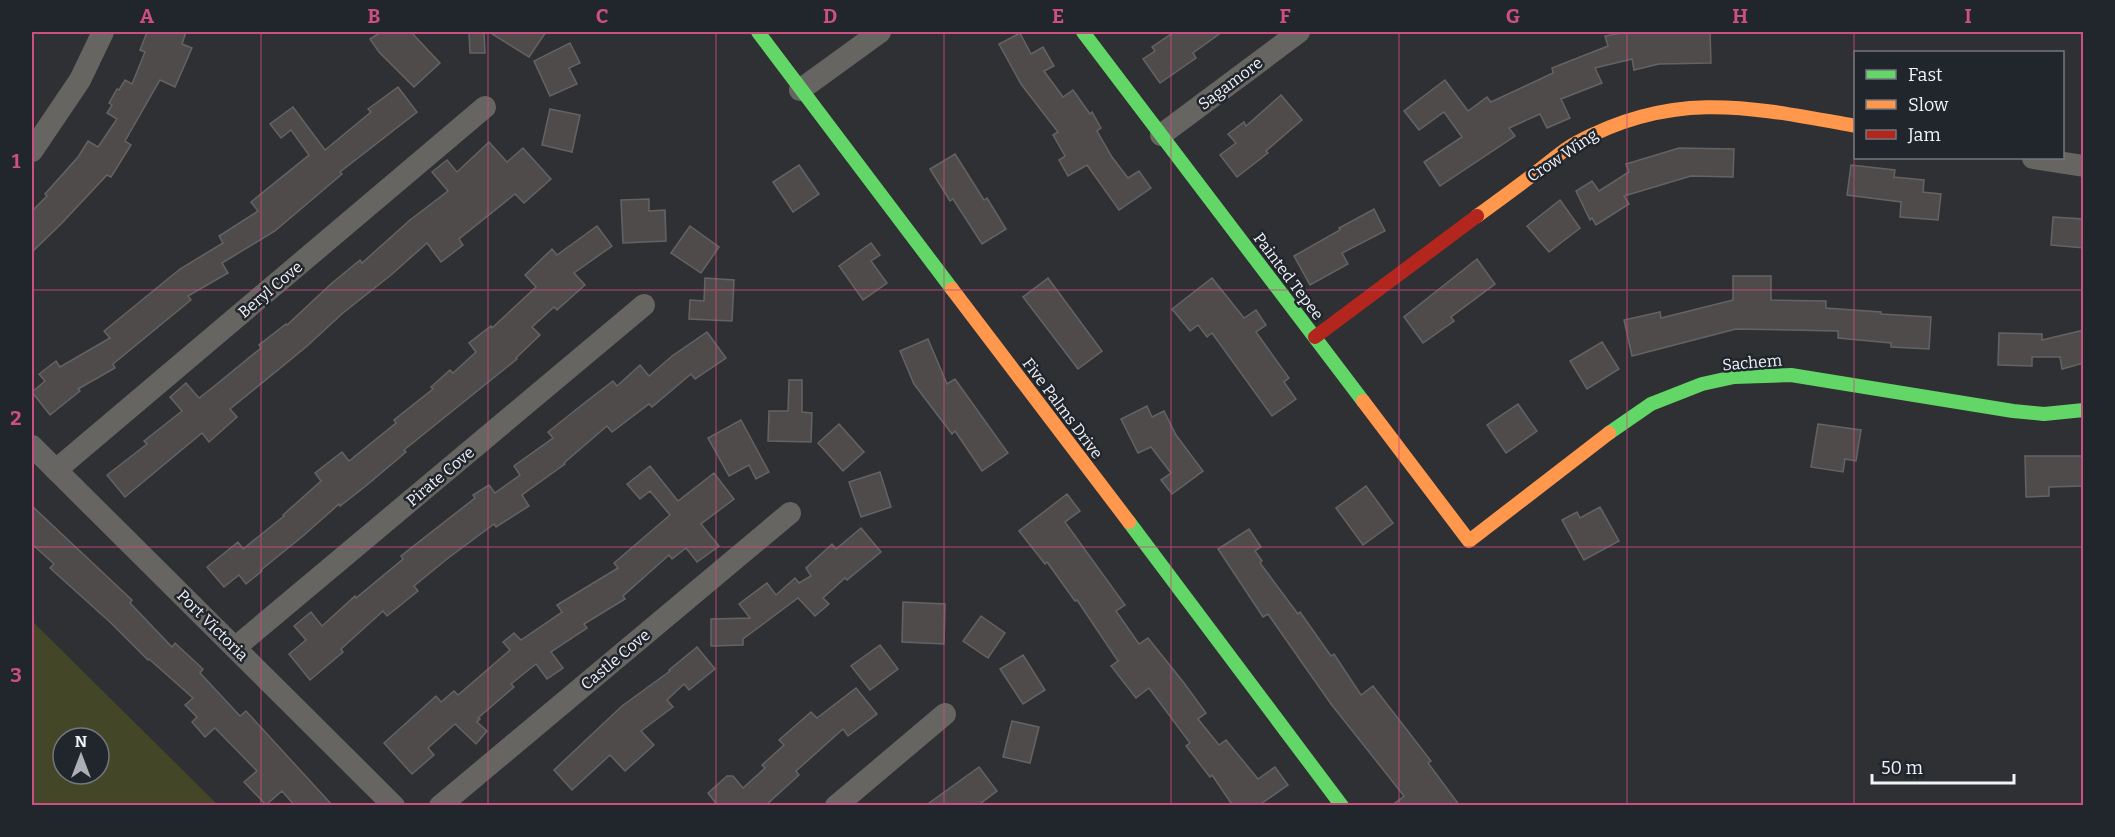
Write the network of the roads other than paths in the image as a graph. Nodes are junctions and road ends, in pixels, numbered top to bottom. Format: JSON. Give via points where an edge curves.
{"nodes":[{"id":1,"x":103,"y":32,"type":"edge"},
{"id":2,"x":758,"y":32,"type":"edge"},
{"id":3,"x":880,"y":32,"type":"edge"},
{"id":4,"x":1083,"y":32,"type":"edge"},
{"id":5,"x":1299,"y":32,"type":"edge"},
{"id":6,"x":800,"y":90,"type":"junction"},
{"id":7,"x":485,"y":107,"type":"dead end"},
{"id":8,"x":1854,"y":126,"type":"edge"},
{"id":9,"x":1161,"y":135,"type":"junction"},
{"id":10,"x":32,"y":151,"type":"edge"},
{"id":11,"x":2039,"y":159,"type":"edge"},
{"id":12,"x":2084,"y":166,"type":"edge"},
{"id":13,"x":644,"y":305,"type":"dead end"},
{"id":14,"x":1315,"y":337,"type":"junction"},
{"id":15,"x":2084,"y":410,"type":"edge"},
{"id":16,"x":32,"y":446,"type":"edge"},
{"id":17,"x":56,"y":470,"type":"junction"},
{"id":18,"x":790,"y":513,"type":"dead end"},
{"id":19,"x":1469,"y":541,"type":"joint"},
{"id":20,"x":236,"y":647,"type":"junction"},
{"id":21,"x":945,"y":714,"type":"dead end"},
{"id":22,"x":394,"y":806,"type":"edge"},
{"id":23,"x":440,"y":806,"type":"edge"},
{"id":24,"x":836,"y":806,"type":"edge"},
{"id":25,"x":1342,"y":806,"type":"edge"}],
"edges":[{"from":1,"to":10,"type":"street","via":[[80,80]]},
{"from":2,"to":6,"type":"street","name":"Five Palms Drive"},
{"from":3,"to":6,"type":"street"},
{"from":4,"to":9,"type":"street","name":"Painted Tepee"},
{"from":5,"to":9,"type":"street","name":"Sagamore"},
{"from":6,"to":25,"type":"street","name":"Five Palms Drive"},
{"from":7,"to":17,"type":"street","name":"Beryl Cove"},
{"from":8,"to":14,"type":"street","name":"Crow Wing","via":[[1727,105],[1673,107],[1622,120],[1574,144]]},
{"from":9,"to":14,"type":"street","name":"Painted Tepee"},
{"from":11,"to":12,"type":"street"},
{"from":13,"to":20,"type":"street","name":"Pirate Cove"},
{"from":14,"to":19,"type":"street","name":"Painted Tepee"},
{"from":15,"to":19,"type":"street","name":"Sachem","via":[[2044,414],[1791,375],[1734,377],[1702,384],[1651,404]]},
{"from":16,"to":17,"type":"street","name":"Port Victoria"},
{"from":17,"to":20,"type":"street","name":"Port Victoria"},
{"from":18,"to":23,"type":"street","name":"Castle Cove"},
{"from":20,"to":22,"type":"street","name":"Port Victoria"},
{"from":21,"to":24,"type":"street"}]}
